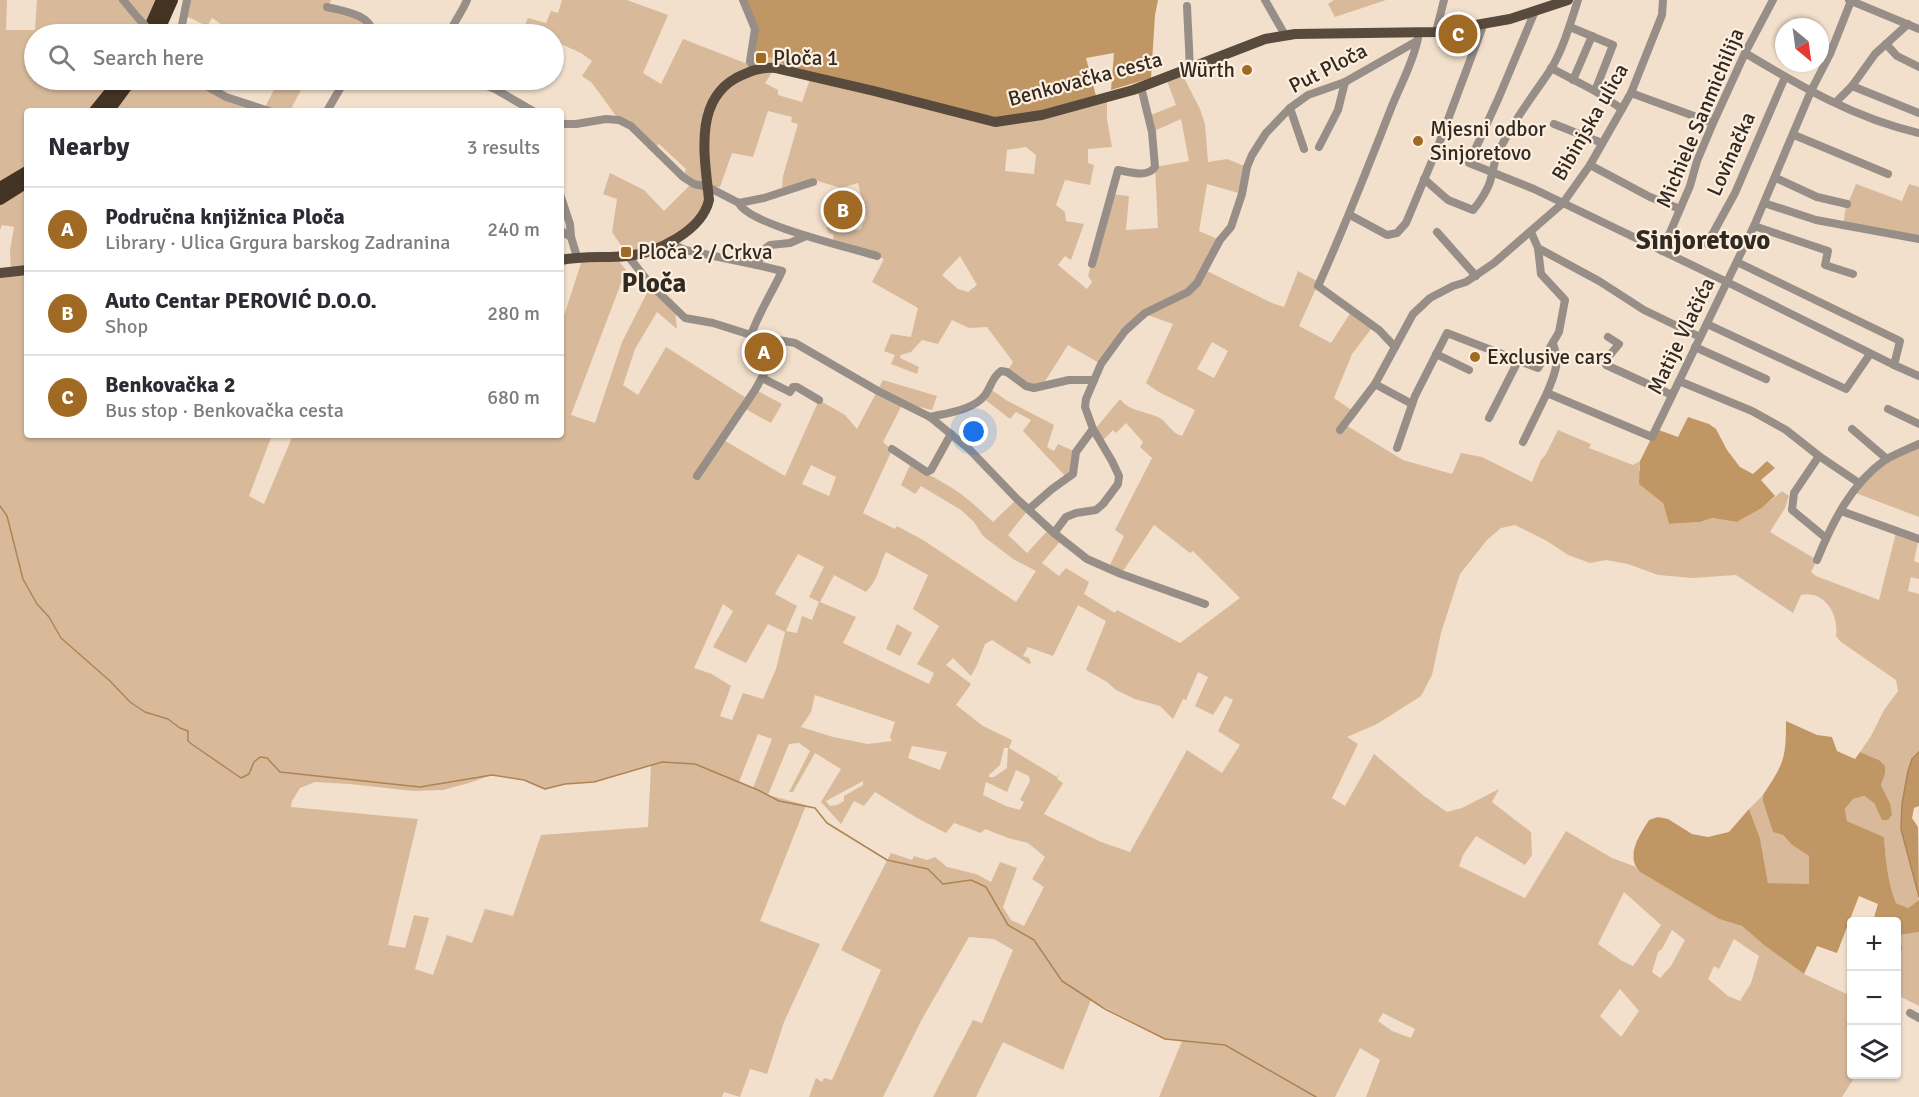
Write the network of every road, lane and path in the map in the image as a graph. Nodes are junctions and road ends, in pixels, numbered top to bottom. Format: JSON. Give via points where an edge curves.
{"nodes":[{"id":1,"x":123,"y":0,"type":"edge"},
{"id":2,"x":162,"y":0,"type":"edge"},
{"id":3,"x":172,"y":0,"type":"edge"},
{"id":4,"x":187,"y":0,"type":"edge"},
{"id":5,"x":467,"y":0,"type":"edge"},
{"id":6,"x":743,"y":0,"type":"edge"},
{"id":7,"x":1265,"y":0,"type":"edge"},
{"id":8,"x":1444,"y":0,"type":"edge"},
{"id":9,"x":1568,"y":0,"type":"edge"},
{"id":10,"x":1578,"y":0,"type":"edge"},
{"id":11,"x":1663,"y":0,"type":"edge"},
{"id":12,"x":1773,"y":0,"type":"edge"},
{"id":13,"x":1850,"y":0,"type":"edge"},
{"id":14,"x":327,"y":6,"type":"dead end"},
{"id":15,"x":1187,"y":6,"type":"dead end"},
{"id":16,"x":1535,"y":11,"type":"junction"},
{"id":17,"x":1484,"y":23,"type":"junction"},
{"id":18,"x":145,"y":24,"type":"edge"},
{"id":19,"x":151,"y":24,"type":"edge"},
{"id":20,"x":160,"y":24,"type":"edge"},
{"id":21,"x":182,"y":24,"type":"edge"},
{"id":22,"x":367,"y":24,"type":"edge"},
{"id":23,"x":454,"y":24,"type":"edge"},
{"id":24,"x":1908,"y":24,"type":"junction"},
{"id":25,"x":1570,"y":27,"type":"junction"},
{"id":26,"x":1919,"y":29,"type":"edge"},
{"id":27,"x":1436,"y":32,"type":"junction"},
{"id":28,"x":1285,"y":35,"type":"junction"},
{"id":29,"x":1592,"y":36,"type":"junction"},
{"id":30,"x":1418,"y":37,"type":"junction"},
{"id":31,"x":1886,"y":44,"type":"junction"},
{"id":32,"x":1745,"y":53,"type":"junction"},
{"id":33,"x":1919,"y":66,"type":"edge"},
{"id":34,"x":1551,"y":68,"type":"junction"},
{"id":35,"x":754,"y":69,"type":"junction"},
{"id":36,"x":1190,"y":69,"type":"junction"},
{"id":37,"x":1785,"y":77,"type":"junction"},
{"id":38,"x":1573,"y":80,"type":"junction"},
{"id":39,"x":1345,"y":82,"type":"junction"},
{"id":40,"x":1852,"y":86,"type":"junction"},
{"id":41,"x":1142,"y":87,"type":"junction"},
{"id":42,"x":112,"y":90,"type":"edge"},
{"id":43,"x":124,"y":90,"type":"edge"},
{"id":44,"x":214,"y":90,"type":"edge"},
{"id":45,"x":339,"y":90,"type":"edge"},
{"id":46,"x":497,"y":90,"type":"edge"},
{"id":47,"x":1594,"y":91,"type":"junction"},
{"id":48,"x":1811,"y":91,"type":"junction"},
{"id":49,"x":1631,"y":93,"type":"junction"},
{"id":50,"x":1836,"y":102,"type":"junction"},
{"id":51,"x":97,"y":108,"type":"edge"},
{"id":52,"x":110,"y":108,"type":"edge"},
{"id":53,"x":260,"y":108,"type":"edge"},
{"id":54,"x":329,"y":108,"type":"edge"},
{"id":55,"x":528,"y":108,"type":"edge"},
{"id":56,"x":1290,"y":108,"type":"junction"},
{"id":57,"x":1622,"y":109,"type":"junction"},
{"id":58,"x":1919,"y":113,"type":"edge"},
{"id":59,"x":1713,"y":123,"type":"junction"},
{"id":60,"x":564,"y":124,"type":"edge"},
{"id":61,"x":1554,"y":124,"type":"dead end"},
{"id":62,"x":1919,"y":133,"type":"edge"},
{"id":63,"x":1794,"y":135,"type":"junction"},
{"id":64,"x":1602,"y":143,"type":"junction"},
{"id":65,"x":1319,"y":147,"type":"dead end"},
{"id":66,"x":1304,"y":149,"type":"dead end"},
{"id":67,"x":1590,"y":165,"type":"junction"},
{"id":68,"x":1491,"y":172,"type":"junction"},
{"id":69,"x":24,"y":174,"type":"edge"},
{"id":70,"x":1888,"y":174,"type":"dead end"},
{"id":71,"x":1776,"y":178,"type":"junction"},
{"id":72,"x":1424,"y":179,"type":"junction"},
{"id":73,"x":813,"y":183,"type":"dead end"},
{"id":74,"x":24,"y":184,"type":"edge"},
{"id":75,"x":708,"y":187,"type":"junction"},
{"id":76,"x":0,"y":188,"type":"edge"},
{"id":77,"x":0,"y":199,"type":"edge"},
{"id":78,"x":739,"y":203,"type":"junction"},
{"id":79,"x":1563,"y":203,"type":"junction"},
{"id":80,"x":1764,"y":203,"type":"junction"},
{"id":81,"x":1847,"y":204,"type":"dead end"},
{"id":82,"x":564,"y":206,"type":"edge"},
{"id":83,"x":1680,"y":209,"type":"junction"},
{"id":84,"x":1350,"y":215,"type":"junction"},
{"id":85,"x":1754,"y":226,"type":"junction"},
{"id":86,"x":1437,"y":232,"type":"dead end"},
{"id":87,"x":1531,"y":232,"type":"junction"},
{"id":88,"x":564,"y":233,"type":"edge"},
{"id":89,"x":806,"y":236,"type":"junction"},
{"id":90,"x":571,"y":237,"type":"junction"},
{"id":91,"x":1919,"y":239,"type":"edge"},
{"id":92,"x":670,"y":241,"type":"junction"},
{"id":93,"x":1707,"y":244,"type":"dead end"},
{"id":94,"x":1538,"y":248,"type":"junction"},
{"id":95,"x":1662,"y":251,"type":"junction"},
{"id":96,"x":628,"y":256,"type":"junction"},
{"id":97,"x":877,"y":256,"type":"dead end"},
{"id":98,"x":577,"y":257,"type":"junction"},
{"id":99,"x":564,"y":259,"type":"edge"},
{"id":100,"x":1737,"y":262,"type":"junction"},
{"id":101,"x":1092,"y":264,"type":"dead end"},
{"id":102,"x":758,"y":265,"type":"junction"},
{"id":103,"x":24,"y":270,"type":"edge"},
{"id":104,"x":0,"y":273,"type":"edge"},
{"id":105,"x":1852,"y":274,"type":"dead end"},
{"id":106,"x":1476,"y":276,"type":"junction"},
{"id":107,"x":1727,"y":282,"type":"junction"},
{"id":108,"x":1707,"y":324,"type":"junction"},
{"id":109,"x":751,"y":335,"type":"junction"},
{"id":110,"x":1608,"y":337,"type":"dead end"},
{"id":111,"x":1700,"y":337,"type":"junction"},
{"id":112,"x":782,"y":341,"type":"junction"},
{"id":113,"x":1553,"y":344,"type":"junction"},
{"id":114,"x":1395,"y":347,"type":"junction"},
{"id":115,"x":1695,"y":347,"type":"junction"},
{"id":116,"x":1436,"y":354,"type":"junction"},
{"id":117,"x":1870,"y":354,"type":"junction"},
{"id":118,"x":1518,"y":361,"type":"junction"},
{"id":119,"x":1894,"y":365,"type":"junction"},
{"id":120,"x":1469,"y":370,"type":"dead end"},
{"id":121,"x":1919,"y":376,"type":"edge"},
{"id":122,"x":762,"y":378,"type":"junction"},
{"id":123,"x":1766,"y":379,"type":"dead end"},
{"id":124,"x":1094,"y":380,"type":"junction"},
{"id":125,"x":1679,"y":381,"type":"junction"},
{"id":126,"x":1375,"y":384,"type":"junction"},
{"id":127,"x":1547,"y":393,"type":"junction"},
{"id":128,"x":1672,"y":395,"type":"junction"},
{"id":129,"x":819,"y":400,"type":"dead end"},
{"id":130,"x":1412,"y":404,"type":"junction"},
{"id":131,"x":1888,"y":409,"type":"dead end"},
{"id":132,"x":955,"y":412,"type":"junction"},
{"id":133,"x":930,"y":417,"type":"junction"},
{"id":134,"x":1489,"y":418,"type":"dead end"},
{"id":135,"x":1919,"y":424,"type":"edge"},
{"id":136,"x":1093,"y":429,"type":"junction"},
{"id":137,"x":1852,"y":429,"type":"dead end"},
{"id":138,"x":1340,"y":430,"type":"dead end"},
{"id":139,"x":949,"y":432,"type":"junction"},
{"id":140,"x":1523,"y":442,"type":"dead end"},
{"id":141,"x":1919,"y":444,"type":"edge"},
{"id":142,"x":1397,"y":448,"type":"dead end"},
{"id":143,"x":892,"y":449,"type":"dead end"},
{"id":144,"x":1819,"y":456,"type":"junction"},
{"id":145,"x":1887,"y":459,"type":"junction"},
{"id":146,"x":698,"y":476,"type":"dead end"},
{"id":147,"x":1859,"y":483,"type":"junction"},
{"id":148,"x":1029,"y":509,"type":"junction"},
{"id":149,"x":1841,"y":511,"type":"junction"},
{"id":150,"x":1054,"y":533,"type":"junction"},
{"id":151,"x":1826,"y":538,"type":"junction"},
{"id":152,"x":1919,"y":539,"type":"edge"},
{"id":153,"x":1816,"y":560,"type":"dead end"},
{"id":154,"x":1206,"y":604,"type":"dead end"},
{"id":155,"x":1910,"y":1013,"type":"dead end"},
{"id":156,"x":1919,"y":1018,"type":"edge"}],
"edges":[{"from":1,"to":18,"type":"street","bridge":true},
{"from":2,"to":19,"type":"highway"},
{"from":3,"to":20,"type":"highway"},
{"from":4,"to":21,"type":"street"},
{"from":5,"to":23,"type":"street"},
{"from":6,"to":35,"type":"street","via":[[755,29],[750,61]]},
{"from":7,"to":28,"type":"street"},
{"from":8,"to":27,"type":"street"},
{"from":9,"to":16,"type":"main road","name":"Benkovačka cesta"},
{"from":10,"to":25,"type":"street"},
{"from":11,"to":49,"type":"street","name":"Bibinjska ulica","via":[[1662,15]]},
{"from":12,"to":32,"type":"street","name":"Michiele Sanmichilija"},
{"from":13,"to":24,"type":"street"},
{"from":13,"to":48,"type":"street","name":"Matije Vlačića"},
{"from":14,"to":22,"type":"street","via":[[360,16]]},
{"from":15,"to":36,"type":"street"},
{"from":16,"to":17,"type":"main road","name":"Benkovačka cesta"},
{"from":16,"to":68,"type":"street","via":[[1469,163]]},
{"from":17,"to":27,"type":"main road","name":"Benkovačka cesta"},
{"from":17,"to":72,"type":"street"},
{"from":24,"to":26,"type":"street"},
{"from":24,"to":31,"type":"street"},
{"from":25,"to":29,"type":"street"},
{"from":25,"to":34,"type":"street"},
{"from":27,"to":30,"type":"main road","name":"Benkovačka cesta"},
{"from":28,"to":30,"type":"main road","name":"Benkovačka cesta"},
{"from":28,"to":36,"type":"main road","name":"Benkovačka cesta"},
{"from":29,"to":38,"type":"street"},
{"from":29,"to":47,"type":"street","via":[[1613,45]]},
{"from":30,"to":39,"type":"street","name":"Put Ploča"},
{"from":30,"to":84,"type":"street"},
{"from":31,"to":33,"type":"street","via":[[1897,56]]},
{"from":31,"to":40,"type":"street"},
{"from":32,"to":37,"type":"street"},
{"from":32,"to":59,"type":"street","name":"Michiele Sanmichilija"},
{"from":34,"to":38,"type":"street"},
{"from":34,"to":68,"type":"street","via":[[1522,109]]},
{"from":35,"to":41,"type":"main road","name":"Benkovačka cesta","via":[[776,68],[995,122],[1042,115]]},
{"from":35,"to":75,"type":"main road","via":[[729,82],[707,113],[704,130]]},
{"from":36,"to":41,"type":"main road","name":"Benkovačka cesta"},
{"from":37,"to":48,"type":"street"},
{"from":37,"to":93,"type":"street","name":"Lovinačka","via":[[1735,193]]},
{"from":38,"to":47,"type":"street"},
{"from":39,"to":56,"type":"street","name":"Put Ploča","via":[[1308,95]]},
{"from":39,"to":65,"type":"street","via":[[1338,110]]},
{"from":40,"to":50,"type":"street"},
{"from":40,"to":58,"type":"street"},
{"from":41,"to":101,"type":"street","via":[[1155,167],[1146,174],[1118,170]]},
{"from":42,"to":51,"type":"highway"},
{"from":43,"to":52,"type":"highway"},
{"from":44,"to":53,"type":"street"},
{"from":45,"to":54,"type":"street"},
{"from":46,"to":55,"type":"street"},
{"from":47,"to":57,"type":"street"},
{"from":48,"to":50,"type":"street"},
{"from":48,"to":63,"type":"street","name":"Matije Vlačića"},
{"from":49,"to":57,"type":"street","name":"Bibinjska ulica"},
{"from":49,"to":59,"type":"street"},
{"from":50,"to":62,"type":"street","via":[[1857,114]]},
{"from":56,"to":66,"type":"street"},
{"from":56,"to":124,"type":"street","name":"Put Ploča","via":[[1252,155],[1231,227],[1197,283],[1188,292],[1145,314],[1125,331]]},
{"from":57,"to":64,"type":"street","name":"Bibinjska ulica"},
{"from":59,"to":83,"type":"street","name":"Michiele Sanmichilija"},
{"from":60,"to":75,"type":"street","via":[[619,120],[631,126],[683,177]]},
{"from":61,"to":64,"type":"street"},
{"from":63,"to":70,"type":"street"},
{"from":63,"to":71,"type":"street","name":"Matije Vlačića"},
{"from":64,"to":67,"type":"street","name":"Bibinjska ulica"},
{"from":67,"to":79,"type":"street","name":"Bibinjska ulica"},
{"from":67,"to":83,"type":"street"},
{"from":68,"to":72,"type":"street","via":[[1473,210],[1448,200]]},
{"from":68,"to":79,"type":"street"},
{"from":69,"to":76,"type":"highway"},
{"from":71,"to":80,"type":"street","name":"Matije Vlačića"},
{"from":71,"to":81,"type":"street","via":[[1817,197]]},
{"from":72,"to":84,"type":"street","via":[[1406,223],[1397,233],[1387,235]]},
{"from":73,"to":78,"type":"street"},
{"from":74,"to":77,"type":"highway"},
{"from":75,"to":78,"type":"street"},
{"from":75,"to":92,"type":"main road","via":[[706,211],[692,228]]},
{"from":78,"to":89,"type":"street","via":[[748,214]]},
{"from":79,"to":87,"type":"street","name":"Bibinjska ulica"},
{"from":79,"to":95,"type":"street"},
{"from":80,"to":85,"type":"street","name":"Matije Vlačića"},
{"from":80,"to":91,"type":"street","via":[[1816,220]]},
{"from":82,"to":90,"type":"street"},
{"from":83,"to":95,"type":"street","name":"Michiele Sanmichilija"},
{"from":84,"to":114,"type":"street","via":[[1318,286],[1379,330]]},
{"from":85,"to":100,"type":"street","name":"Matije Vlačića"},
{"from":85,"to":105,"type":"street","via":[[1828,251],[1825,265]]},
{"from":86,"to":106,"type":"street"},
{"from":87,"to":94,"type":"street"},
{"from":87,"to":106,"type":"street","name":"Bibinjska ulica"},
{"from":88,"to":90,"type":"street"},
{"from":89,"to":97,"type":"street"},
{"from":89,"to":102,"type":"street","via":[[770,245]]},
{"from":90,"to":98,"type":"street"},
{"from":92,"to":96,"type":"main road"},
{"from":92,"to":102,"type":"street","via":[[685,250]]},
{"from":94,"to":111,"type":"street","via":[[1644,310]]},
{"from":94,"to":113,"type":"street","via":[[1541,274],[1565,300]]},
{"from":95,"to":107,"type":"street"},
{"from":96,"to":98,"type":"main road"},
{"from":96,"to":109,"type":"street","via":[[685,318],[713,322]]},
{"from":98,"to":99,"type":"main road"},
{"from":100,"to":107,"type":"street","name":"Matije Vlačića"},
{"from":100,"to":119,"type":"street","via":[[1900,341]]},
{"from":102,"to":109,"type":"street","via":[[782,271]]},
{"from":103,"to":104,"type":"main road"},
{"from":106,"to":114,"type":"street","name":"Bibinjska ulica","via":[[1430,298],[1413,314]]},
{"from":107,"to":108,"type":"street","name":"Matije Vlačića"},
{"from":107,"to":117,"type":"street"},
{"from":108,"to":111,"type":"street","name":"Matije Vlačića"},
{"from":108,"to":117,"type":"street","via":[[1846,389]]},
{"from":109,"to":112,"type":"street"},
{"from":110,"to":128,"type":"street","via":[[1619,344],[1606,365]]},
{"from":111,"to":115,"type":"street","name":"Matije Vlačića"},
{"from":112,"to":122,"type":"street"},
{"from":112,"to":133,"type":"street","via":[[795,343]]},
{"from":113,"to":118,"type":"street","via":[[1538,368]]},
{"from":113,"to":127,"type":"street","via":[[1558,365]]},
{"from":114,"to":126,"type":"street","name":"Bibinjska ulica"},
{"from":115,"to":123,"type":"street"},
{"from":115,"to":125,"type":"street","name":"Matije Vlačića"},
{"from":116,"to":118,"type":"street","via":[[1447,333]]},
{"from":116,"to":120,"type":"street"},
{"from":116,"to":130,"type":"street"},
{"from":117,"to":119,"type":"street"},
{"from":118,"to":134,"type":"street"},
{"from":119,"to":121,"type":"street"},
{"from":122,"to":129,"type":"street","via":[[790,392],[797,387]]},
{"from":122,"to":146,"type":"street"},
{"from":124,"to":132,"type":"street","via":[[1069,380],[1034,388],[1001,371],[983,398]]},
{"from":124,"to":136,"type":"street","name":"Put Ploča","via":[[1085,407]]},
{"from":125,"to":128,"type":"street","name":"Matije Vlačića"},
{"from":125,"to":144,"type":"street","via":[[1752,411],[1786,430]]},
{"from":126,"to":130,"type":"street"},
{"from":126,"to":138,"type":"street","name":"Bibinjska ulica"},
{"from":127,"to":128,"type":"street","name":"Matije Vlačića","via":[[1652,437]]},
{"from":127,"to":140,"type":"street"},
{"from":130,"to":142,"type":"street"},
{"from":131,"to":135,"type":"street"},
{"from":132,"to":133,"type":"street"},
{"from":132,"to":139,"type":"street"},
{"from":133,"to":139,"type":"street"},
{"from":136,"to":148,"type":"street","via":[[1076,452],[1073,474]]},
{"from":136,"to":150,"type":"street","name":"Put Ploča","via":[[1116,468],[1118,484],[1096,510],[1066,518]]},
{"from":137,"to":145,"type":"street"},
{"from":139,"to":143,"type":"street","via":[[927,472]]},
{"from":139,"to":148,"type":"street"},
{"from":141,"to":145,"type":"street"},
{"from":144,"to":147,"type":"street"},
{"from":144,"to":151,"type":"street","via":[[1794,493],[1792,510]]},
{"from":145,"to":147,"type":"street"},
{"from":147,"to":149,"type":"street"},
{"from":148,"to":150,"type":"street"},
{"from":149,"to":151,"type":"street"},
{"from":149,"to":152,"type":"street"},
{"from":150,"to":154,"type":"street","via":[[1087,559]]},
{"from":151,"to":153,"type":"street"},
{"from":155,"to":156,"type":"street"}]}
